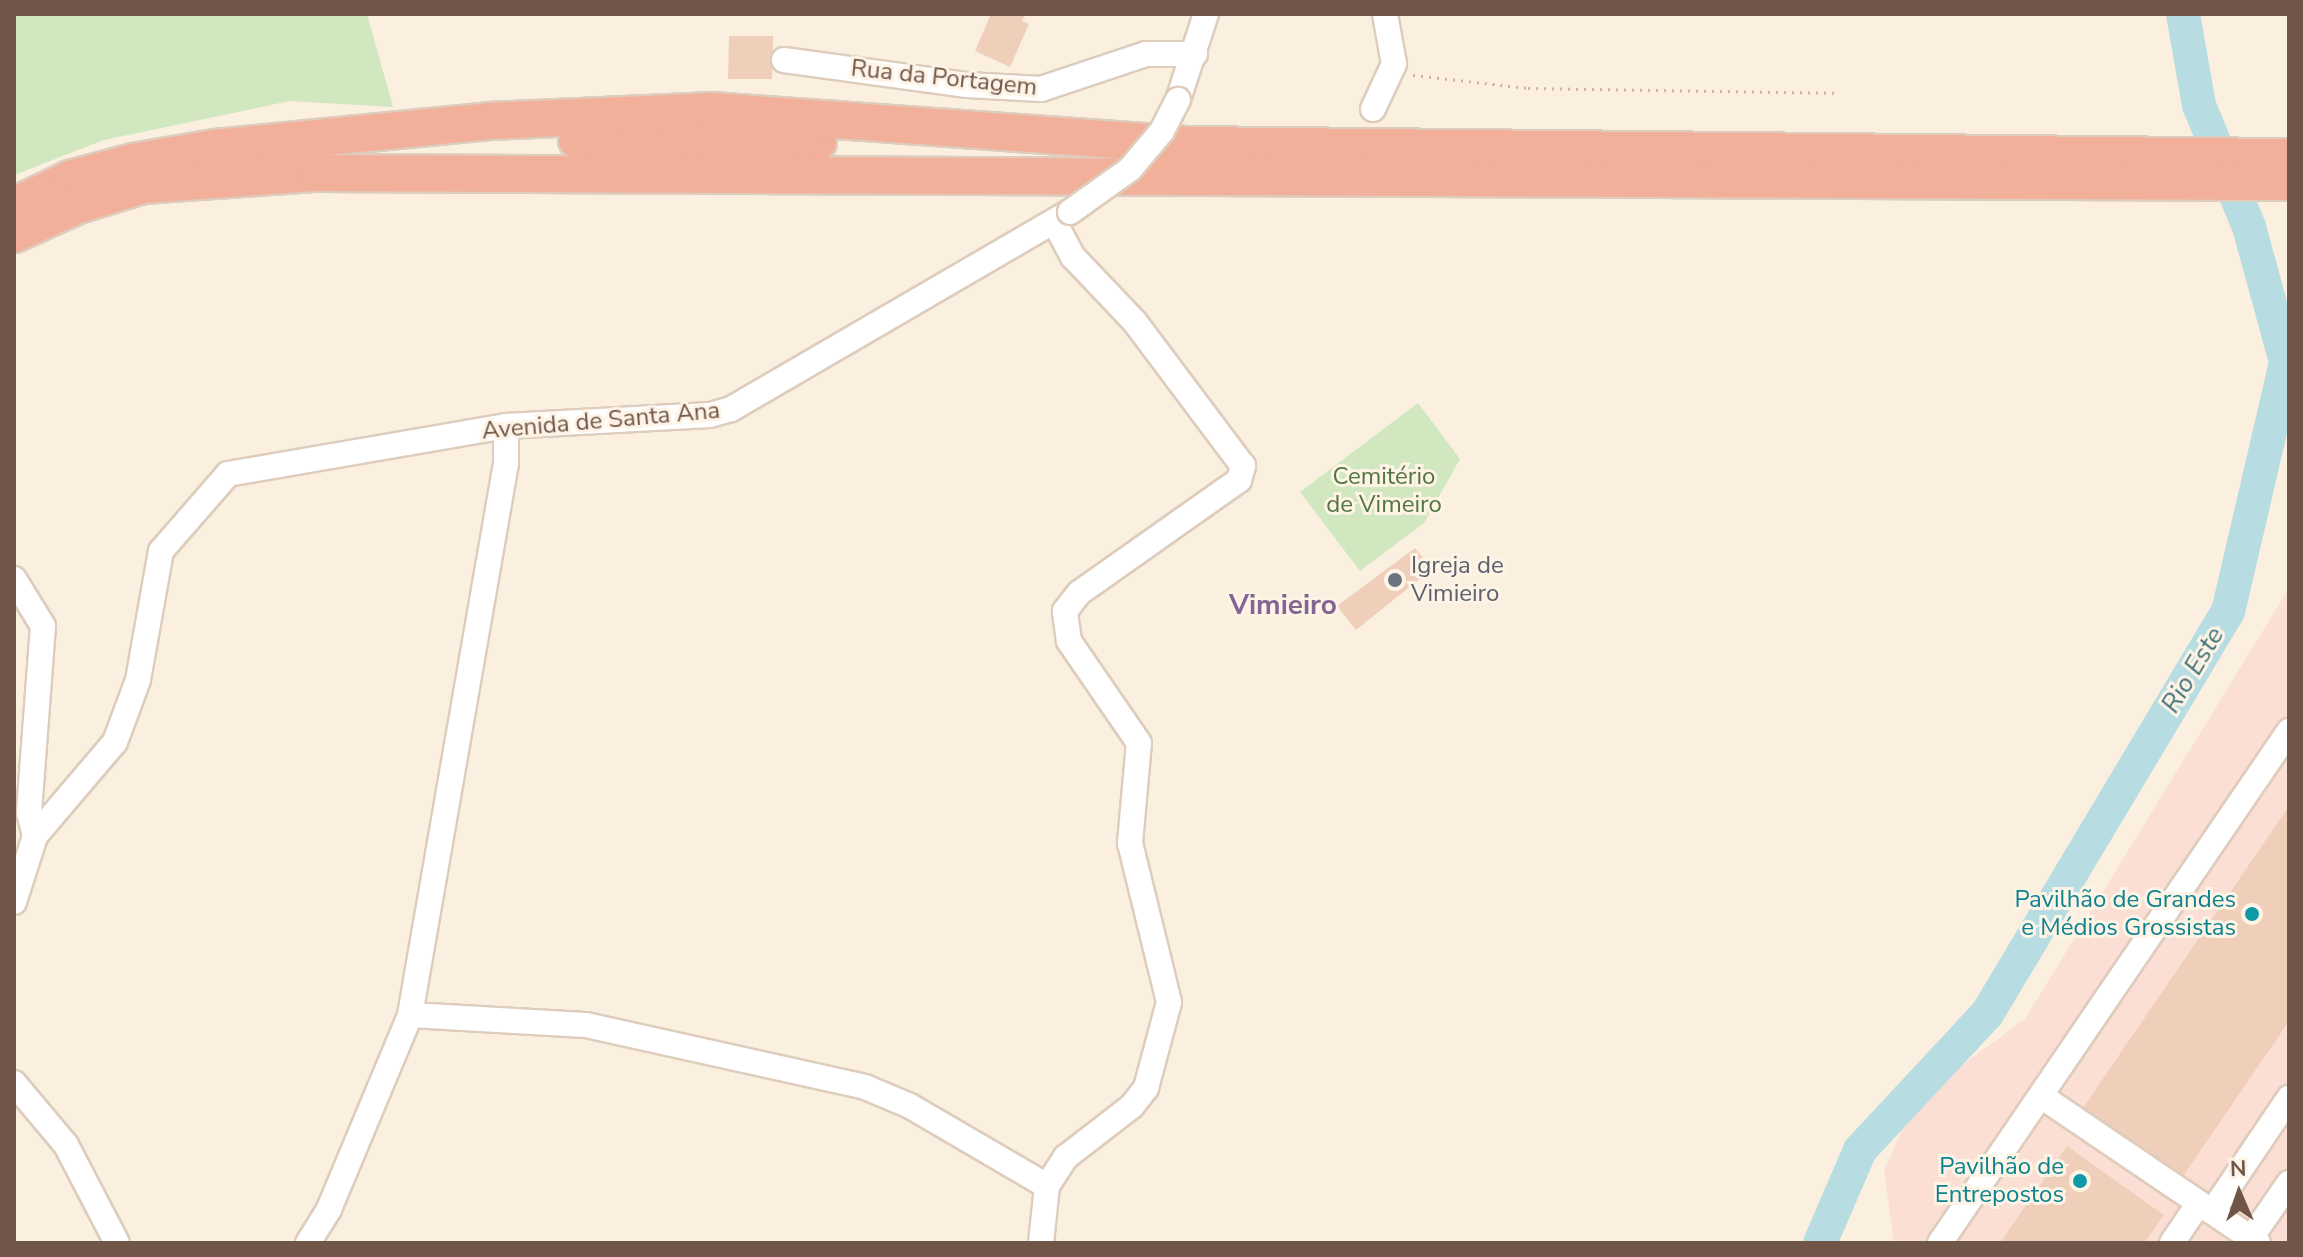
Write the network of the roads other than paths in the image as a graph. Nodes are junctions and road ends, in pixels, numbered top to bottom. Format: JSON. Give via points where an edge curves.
{"nodes":[{"id":1,"x":1206,"y":14,"type":"edge"},
{"id":2,"x":1385,"y":14,"type":"edge"},
{"id":3,"x":1195,"y":54,"type":"junction"},
{"id":4,"x":784,"y":60,"type":"dead end"},
{"id":5,"x":1373,"y":109,"type":"dead end"},
{"id":6,"x":2289,"y":157,"type":"edge"},
{"id":7,"x":2102,"y":169,"type":"junction"},
{"id":8,"x":2289,"y":182,"type":"edge"},
{"id":9,"x":14,"y":206,"type":"edge"},
{"id":10,"x":1062,"y":218,"type":"junction"},
{"id":11,"x":14,"y":234,"type":"edge"},
{"id":12,"x":506,"y":426,"type":"junction"},
{"id":13,"x":14,"y":579,"type":"edge"},
{"id":14,"x":2289,"y":731,"type":"edge"},
{"id":15,"x":35,"y":836,"type":"junction"},
{"id":16,"x":14,"y":902,"type":"edge"},
{"id":17,"x":410,"y":1015,"type":"junction"},
{"id":18,"x":14,"y":1083,"type":"edge"},
{"id":19,"x":2041,"y":1096,"type":"junction"},
{"id":20,"x":2289,"y":1098,"type":"edge"},
{"id":21,"x":2289,"y":1183,"type":"edge"},
{"id":22,"x":1047,"y":1186,"type":"junction"},
{"id":23,"x":2205,"y":1207,"type":"junction"},
{"id":24,"x":2254,"y":1241,"type":"edge"},
{"id":25,"x":117,"y":1243,"type":"edge"},
{"id":26,"x":308,"y":1243,"type":"edge"},
{"id":27,"x":1041,"y":1243,"type":"edge"},
{"id":28,"x":1940,"y":1243,"type":"edge"},
{"id":29,"x":2172,"y":1243,"type":"edge"}],
"edges":[{"from":1,"to":3,"type":"street","name":"Avenida de Santa Ana"},
{"from":2,"to":5,"type":"street","via":[[1393,71]]},
{"from":3,"to":4,"type":"street","name":"Rua da Portagem","via":[[1146,54],[1059,87],[1028,89]]},
{"from":3,"to":10,"type":"street","name":"Avenida de Santa Ana","bridge":true,"via":[[1162,131],[1130,169]]},
{"from":6,"to":7,"type":"highway"},
{"from":7,"to":8,"type":"highway"},
{"from":7,"to":9,"type":"highway","via":[[1190,145],[711,111],[490,121],[215,148],[70,179]]},
{"from":7,"to":11,"type":"highway","via":[[270,175],[143,185],[78,205]]},
{"from":10,"to":12,"type":"street","name":"Avenida de Santa Ana","via":[[731,409],[710,415]]},
{"from":10,"to":22,"type":"street","via":[[1073,257],[1135,322],[1243,466],[1239,480],[1079,593],[1065,611],[1069,641],[1139,743],[1130,843],[1169,1002],[1146,1088],[1132,1106],[1066,1157]]},
{"from":12,"to":15,"type":"street","name":"Avenida de Santa Ana","via":[[228,474],[161,551],[138,680],[115,742]]},
{"from":12,"to":17,"type":"street","via":[[506,463]]},
{"from":13,"to":15,"type":"street","via":[[43,626],[29,813]]},
{"from":14,"to":19,"type":"street"},
{"from":15,"to":16,"type":"street","name":"Avenida de Santa Ana"},
{"from":17,"to":22,"type":"street","via":[[586,1025],[865,1087],[910,1106]]},
{"from":17,"to":26,"type":"street","via":[[329,1209]]},
{"from":18,"to":25,"type":"street","via":[[66,1145]]},
{"from":19,"to":23,"type":"street"},
{"from":19,"to":28,"type":"street"},
{"from":20,"to":23,"type":"street"},
{"from":21,"to":24,"type":"street"},
{"from":22,"to":27,"type":"street"},
{"from":23,"to":24,"type":"street"},
{"from":23,"to":29,"type":"street"}]}
